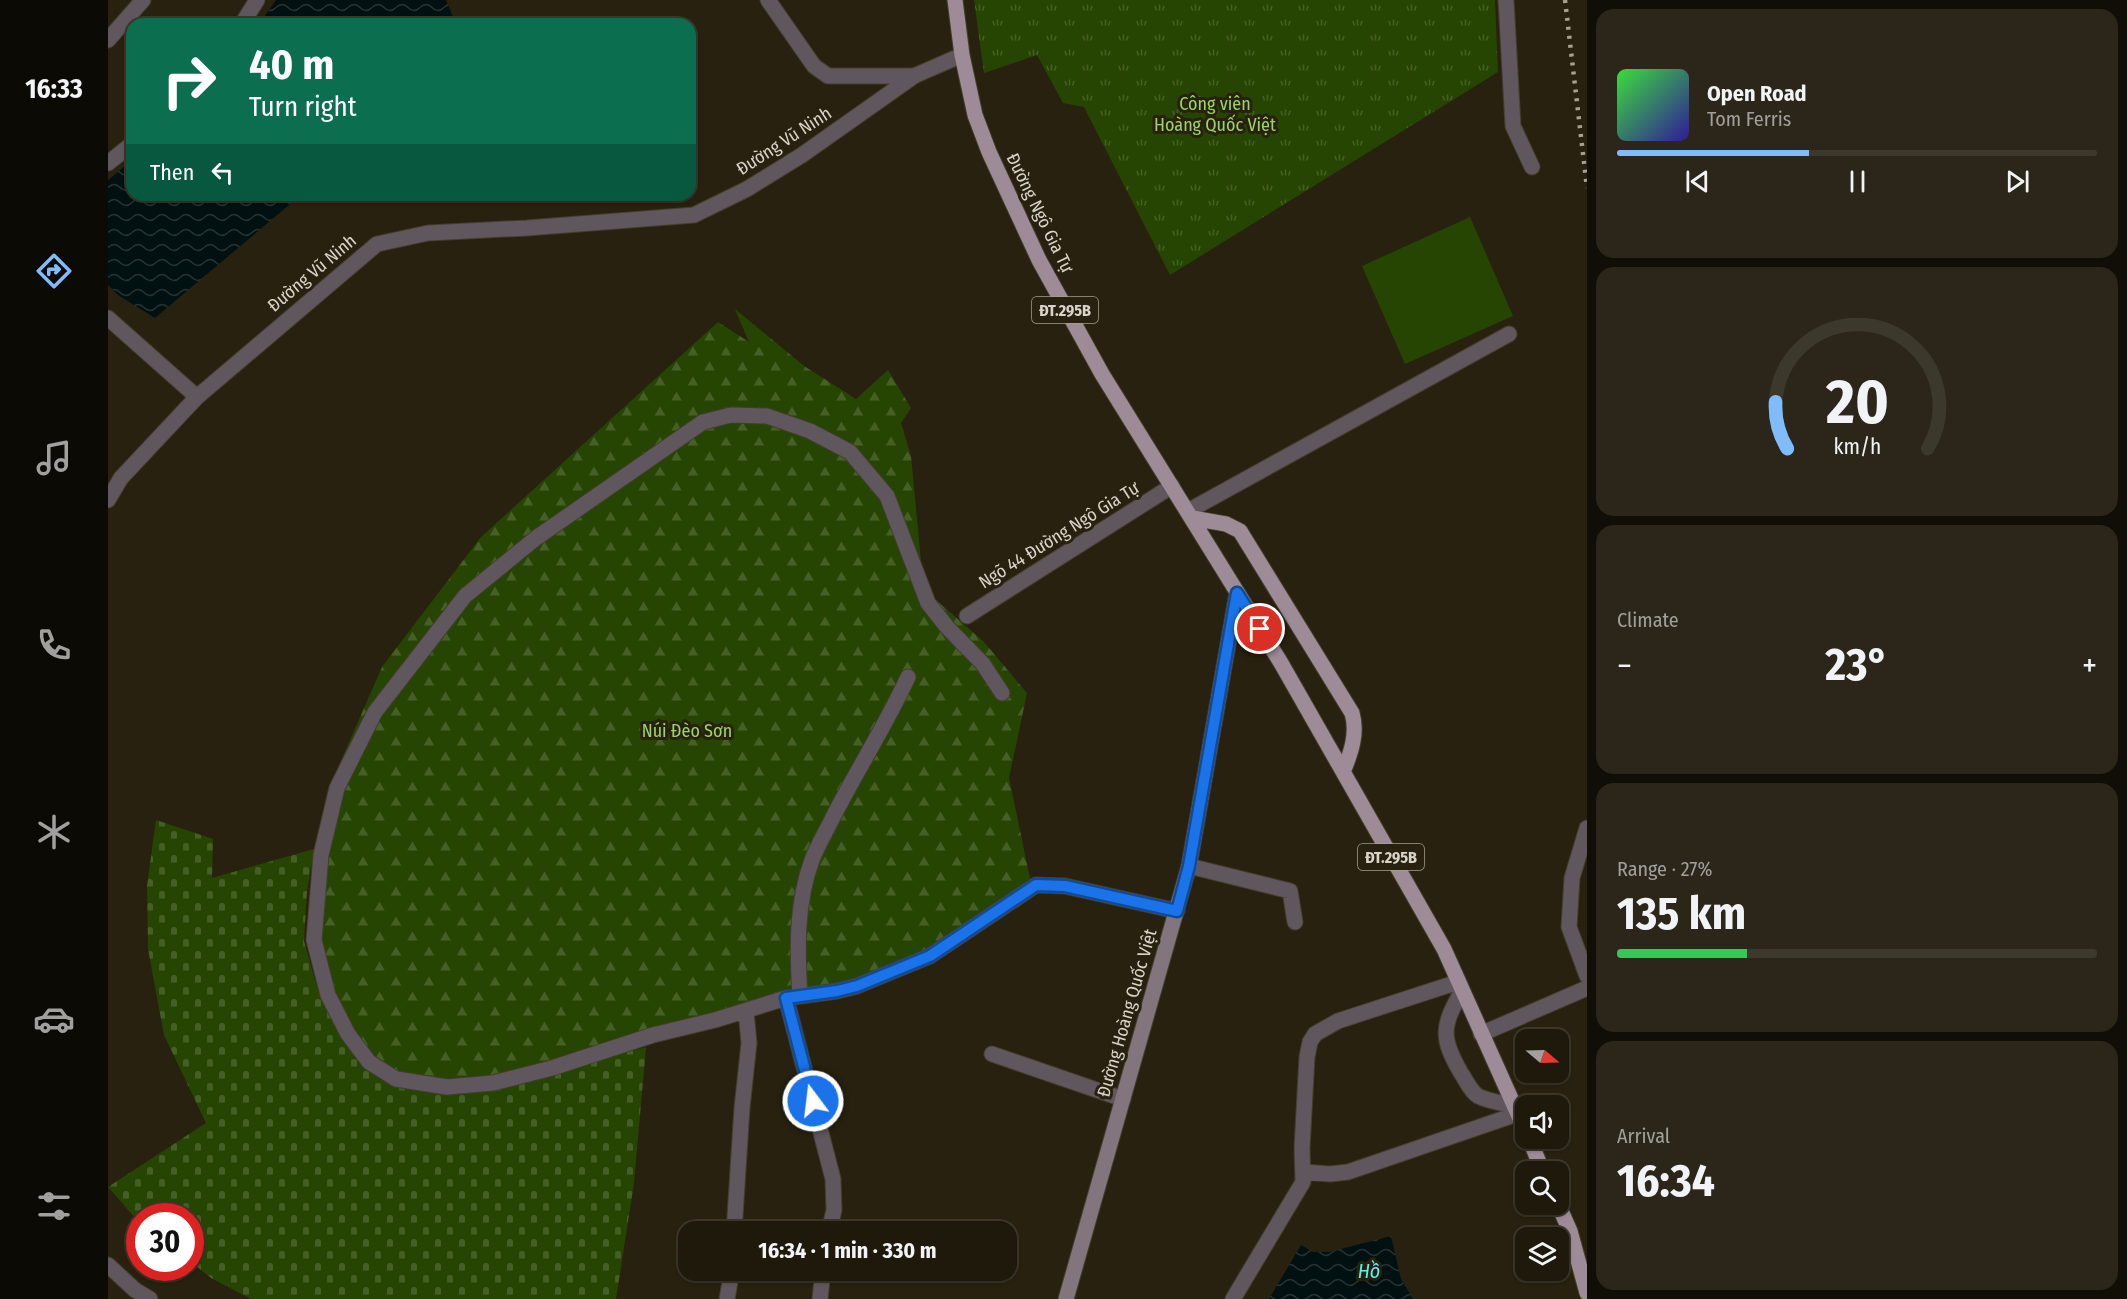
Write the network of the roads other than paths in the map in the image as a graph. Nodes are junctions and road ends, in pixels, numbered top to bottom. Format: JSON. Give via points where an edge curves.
{"nodes":[{"id":1,"x":143,"y":0,"type":"edge"},
{"id":2,"x":257,"y":0,"type":"edge"},
{"id":3,"x":768,"y":0,"type":"edge"},
{"id":4,"x":955,"y":0,"type":"edge"},
{"id":5,"x":1506,"y":0,"type":"edge"},
{"id":6,"x":127,"y":18,"type":"edge"},
{"id":7,"x":246,"y":18,"type":"edge"},
{"id":8,"x":126,"y":19,"type":"edge"},
{"id":9,"x":108,"y":39,"type":"edge"},
{"id":10,"x":962,"y":55,"type":"junction"},
{"id":11,"x":914,"y":76,"type":"junction"},
{"id":12,"x":126,"y":149,"type":"edge"},
{"id":13,"x":108,"y":163,"type":"edge"},
{"id":14,"x":1532,"y":167,"type":"dead end"},
{"id":15,"x":108,"y":318,"type":"edge"},
{"id":16,"x":1509,"y":334,"type":"dead end"},
{"id":17,"x":196,"y":397,"type":"junction"},
{"id":18,"x":1172,"y":486,"type":"junction"},
{"id":19,"x":108,"y":500,"type":"edge"},
{"id":20,"x":1190,"y":514,"type":"junction"},
{"id":21,"x":1237,"y":593,"type":"junction"},
{"id":22,"x":967,"y":616,"type":"dead end"},
{"id":23,"x":908,"y":677,"type":"dead end"},
{"id":24,"x":1002,"y":693,"type":"dead end"},
{"id":25,"x":1343,"y":772,"type":"junction"},
{"id":26,"x":1587,"y":828,"type":"edge"},
{"id":27,"x":1189,"y":866,"type":"junction"},
{"id":28,"x":1177,"y":911,"type":"junction"},
{"id":29,"x":1295,"y":922,"type":"dead end"},
{"id":30,"x":1587,"y":976,"type":"edge"},
{"id":31,"x":1460,"y":987,"type":"junction"},
{"id":32,"x":1587,"y":988,"type":"edge"},
{"id":33,"x":793,"y":997,"type":"junction"},
{"id":34,"x":746,"y":1011,"type":"junction"},
{"id":35,"x":1481,"y":1034,"type":"junction"},
{"id":36,"x":992,"y":1054,"type":"dead end"},
{"id":37,"x":1123,"y":1099,"type":"junction"},
{"id":38,"x":1515,"y":1108,"type":"edge"},
{"id":39,"x":1515,"y":1110,"type":"edge"},
{"id":40,"x":1515,"y":1110,"type":"edge"},
{"id":41,"x":1304,"y":1172,"type":"junction"},
{"id":42,"x":1563,"y":1215,"type":"edge"},
{"id":43,"x":735,"y":1221,"type":"edge"},
{"id":44,"x":832,"y":1221,"type":"edge"},
{"id":45,"x":108,"y":1265,"type":"edge"},
{"id":46,"x":730,"y":1281,"type":"edge"},
{"id":47,"x":822,"y":1281,"type":"edge"},
{"id":48,"x":1587,"y":1293,"type":"edge"},
{"id":49,"x":150,"y":1299,"type":"edge"},
{"id":50,"x":728,"y":1299,"type":"edge"},
{"id":51,"x":820,"y":1299,"type":"edge"},
{"id":52,"x":1066,"y":1299,"type":"edge"},
{"id":53,"x":1233,"y":1299,"type":"edge"}],
"edges":[{"from":1,"to":6,"type":"street"},
{"from":2,"to":7,"type":"street"},
{"from":3,"to":11,"type":"street","via":[[813,66],[828,76]]},
{"from":4,"to":10,"type":"main road","name":"Đường Ngô Gia Tự","number":"ĐT.295B"},
{"from":5,"to":14,"type":"street","via":[[1513,126]]},
{"from":8,"to":9,"type":"street"},
{"from":10,"to":11,"type":"street","name":"Đường Vũ Ninh"},
{"from":10,"to":18,"type":"main road","name":"Đường Ngô Gia Tự","number":"ĐT.295B","via":[[975,115],[1039,260],[1102,374]]},
{"from":11,"to":17,"type":"street","name":"Đường Vũ Ninh","via":[[802,155],[747,189],[694,215],[428,233],[377,244]]},
{"from":12,"to":13,"type":"street"},
{"from":15,"to":17,"type":"street"},
{"from":16,"to":20,"type":"street"},
{"from":17,"to":19,"type":"street","name":"Đường Vũ Ninh","via":[[121,478]]},
{"from":18,"to":20,"type":"main road","name":"Đường Ngô Gia Tự","number":"ĐT.295B"},
{"from":18,"to":22,"type":"street","name":"Ngõ 44 Đường Ngô Gia Tự"},
{"from":20,"to":21,"type":"main road","name":"Đường Ngô Gia Tự","number":"ĐT.295B"},
{"from":20,"to":25,"type":"main road","via":[[1240,531],[1352,713],[1352,745]]},
{"from":21,"to":25,"type":"main road","number":"ĐT.295B"},
{"from":21,"to":27,"type":"main road","name":"Đường Hoàng Quốc Việt"},
{"from":23,"to":33,"type":"street","via":[[812,861],[800,908]]},
{"from":24,"to":34,"type":"street","via":[[983,664],[928,603],[887,496],[880,487],[850,452],[810,431],[767,416],[731,415],[703,422],[536,538],[465,596],[375,712],[337,788],[321,855],[314,940],[328,995],[348,1034],[369,1062],[396,1079],[447,1087],[493,1083]]},
{"from":25,"to":31,"type":"main road","number":"ĐT.295B","via":[[1444,949]]},
{"from":26,"to":30,"type":"street","via":[[1572,878],[1569,927]]},
{"from":27,"to":28,"type":"main road","name":"Đường Hoàng Quốc Việt"},
{"from":27,"to":29,"type":"street","via":[[1290,891]]},
{"from":28,"to":33,"type":"street","via":[[1065,886],[1036,885],[930,956],[857,986]]},
{"from":28,"to":37,"type":"main road","name":"Đường Hoàng Quốc Việt"},
{"from":31,"to":35,"type":"main road","number":"ĐT.295B"},
{"from":31,"to":39,"type":"street","via":[[1445,1026],[1448,1047],[1478,1096]]},
{"from":31,"to":41,"type":"street","via":[[1338,1022],[1315,1034],[1307,1057]]},
{"from":32,"to":35,"type":"street"},
{"from":33,"to":34,"type":"street"},
{"from":33,"to":44,"type":"street","via":[[833,1179]]},
{"from":34,"to":43,"type":"street","via":[[749,1044]]},
{"from":35,"to":38,"type":"main road","number":"ĐT.295B"},
{"from":36,"to":37,"type":"street"},
{"from":37,"to":52,"type":"main road","name":"Đường Hoàng Quốc Việt"},
{"from":40,"to":41,"type":"street","via":[[1348,1172]]},
{"from":41,"to":53,"type":"street","via":[[1298,1193]]},
{"from":42,"to":48,"type":"main road"},
{"from":45,"to":49,"type":"street"},
{"from":46,"to":50,"type":"street"},
{"from":47,"to":51,"type":"street"}]}
